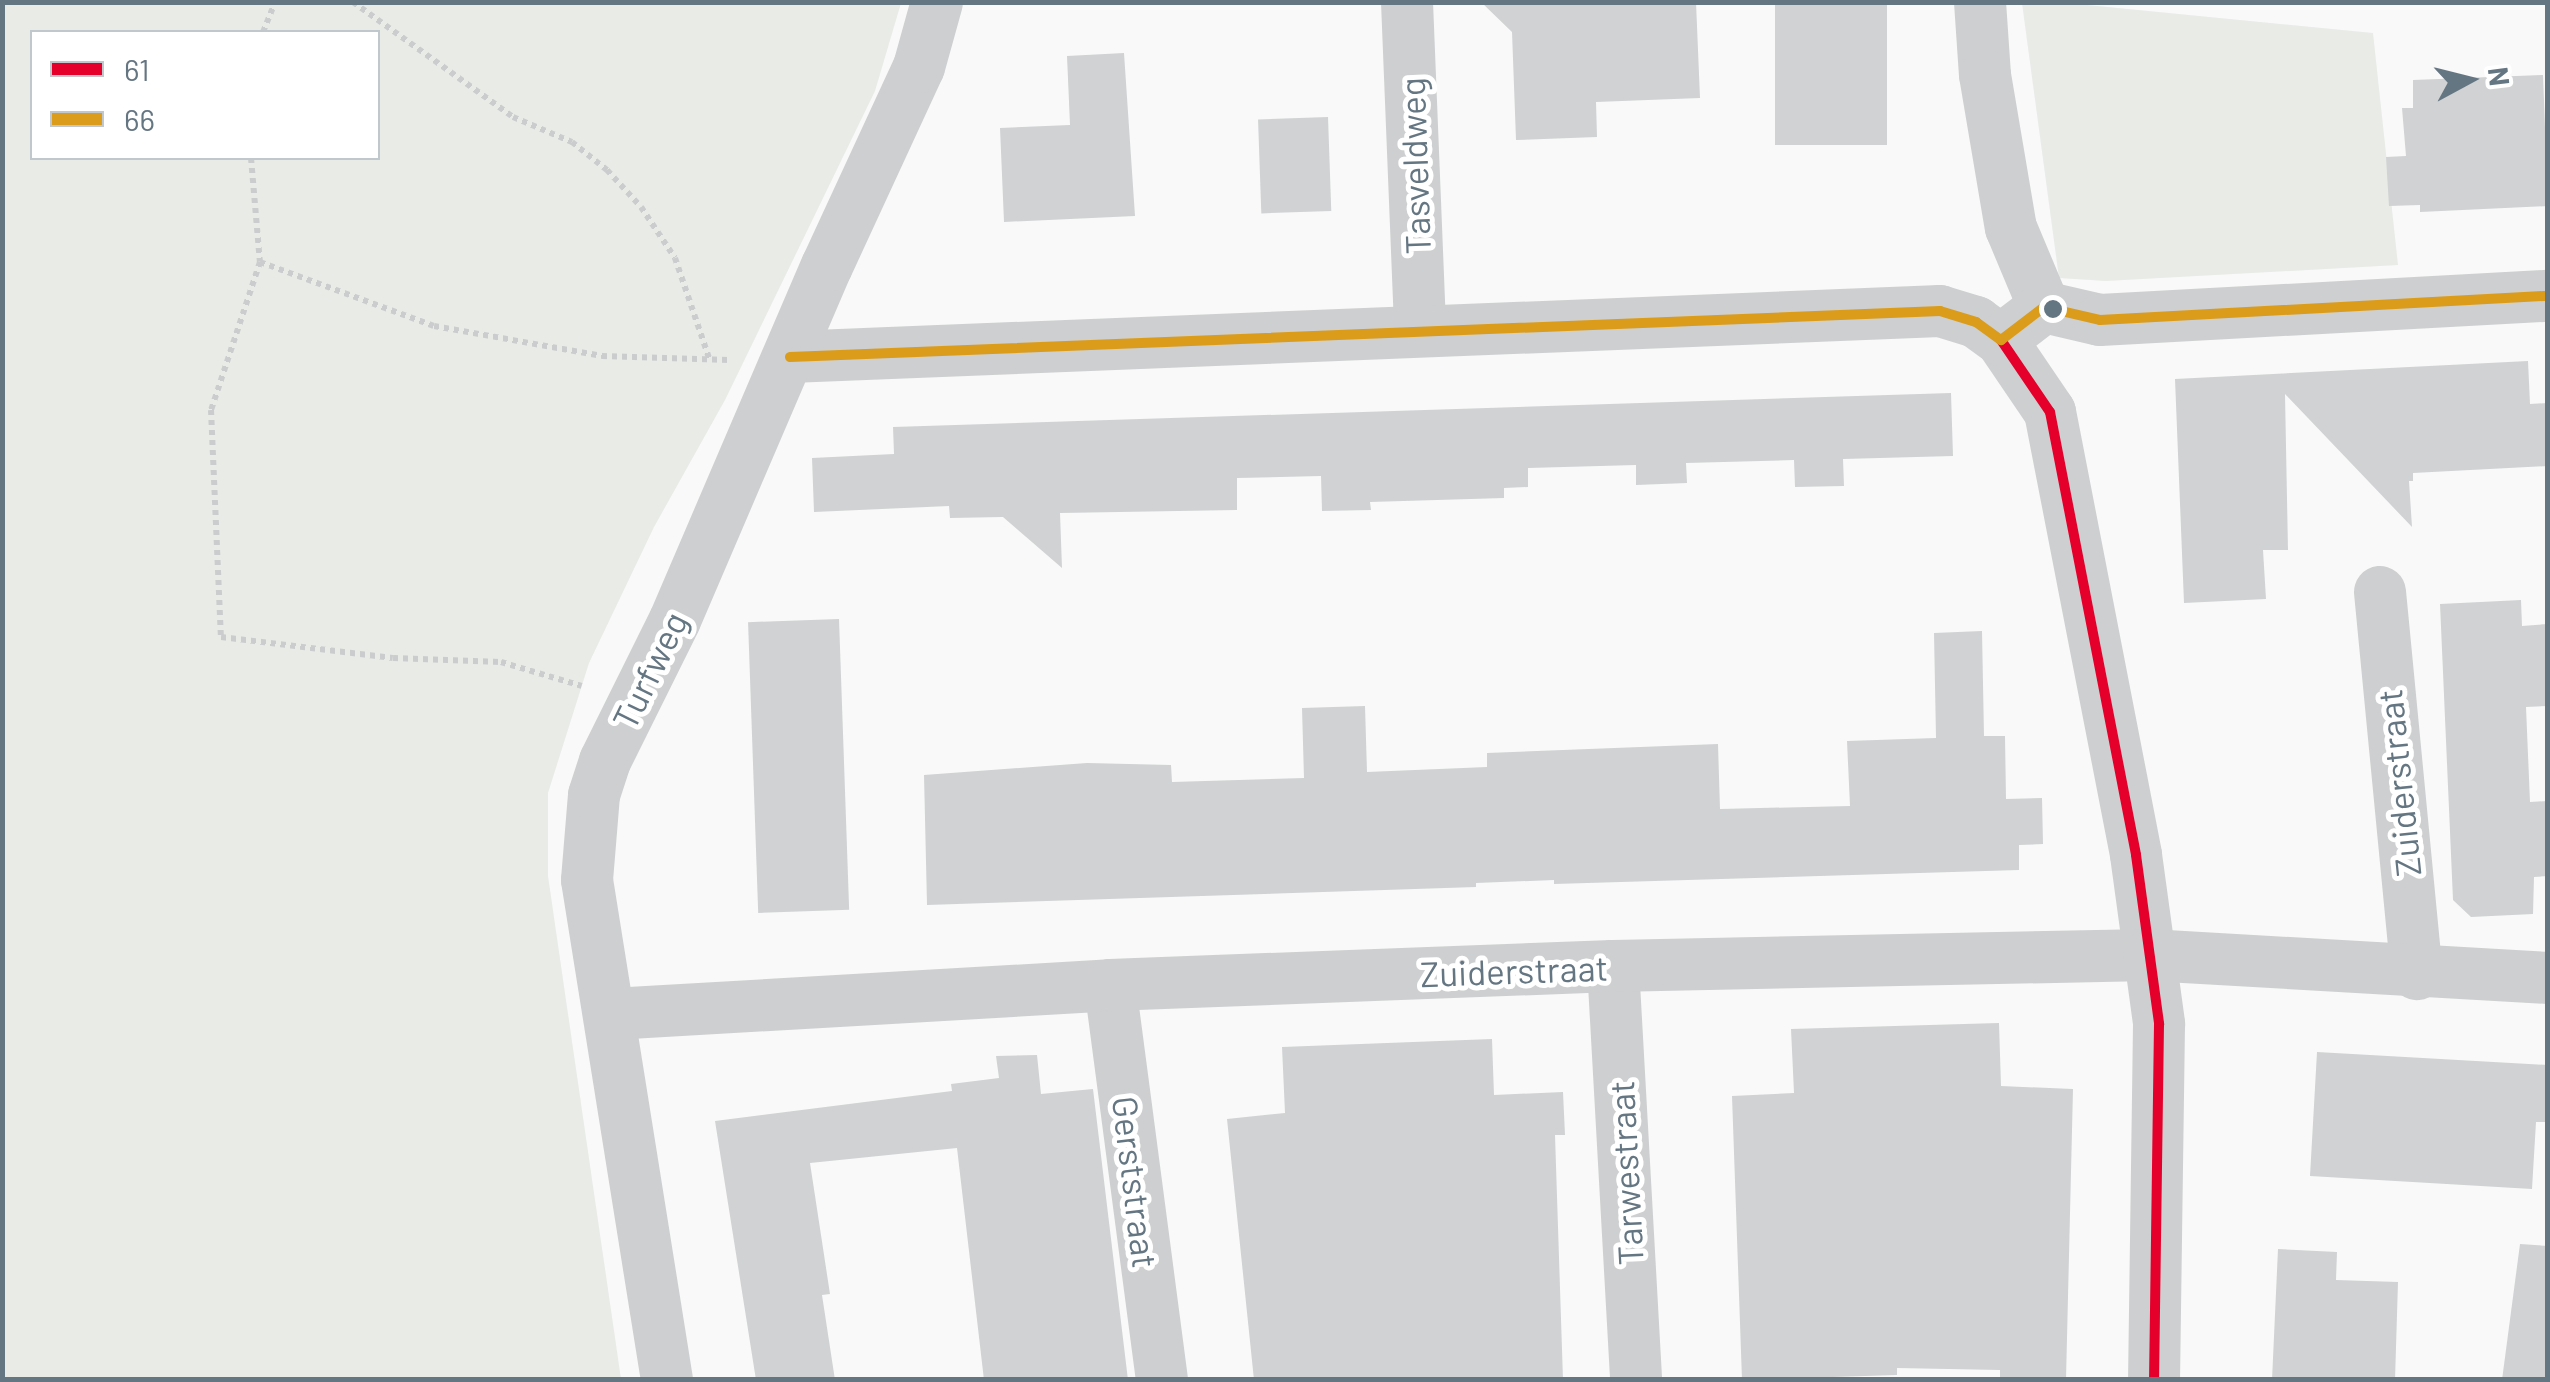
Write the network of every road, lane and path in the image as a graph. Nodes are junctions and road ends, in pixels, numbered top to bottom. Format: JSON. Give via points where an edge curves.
{"nodes":[{"id":1,"x":275,"y":2,"type":"edge"},
{"id":2,"x":354,"y":2,"type":"edge"},
{"id":3,"x":937,"y":2,"type":"edge"},
{"id":4,"x":1407,"y":2,"type":"edge"},
{"id":5,"x":1980,"y":2,"type":"edge"},
{"id":6,"x":264,"y":30,"type":"edge"},
{"id":7,"x":252,"y":160,"type":"edge"},
{"id":8,"x":260,"y":262,"type":"junction"},
{"id":9,"x":2548,"y":296,"type":"edge"},
{"id":10,"x":2044,"y":307,"type":"junction"},
{"id":11,"x":1420,"y":330,"type":"junction"},
{"id":12,"x":2001,"y":340,"type":"junction"},
{"id":13,"x":790,"y":356,"type":"junction"},
{"id":14,"x":2380,"y":592,"type":"dead end"},
{"id":15,"x":634,"y":702,"type":"junction"},
{"id":16,"x":2150,"y":955,"type":"junction"},
{"id":17,"x":1614,"y":966,"type":"junction"},
{"id":18,"x":2417,"y":974,"type":"junction"},
{"id":19,"x":2548,"y":978,"type":"edge"},
{"id":20,"x":1110,"y":985,"type":"junction"},
{"id":21,"x":612,"y":1014,"type":"junction"},
{"id":22,"x":667,"y":1380,"type":"edge"},
{"id":23,"x":1162,"y":1380,"type":"edge"},
{"id":24,"x":1636,"y":1380,"type":"edge"},
{"id":25,"x":2154,"y":1380,"type":"edge"}],
"edges":[{"from":1,"to":6,"type":"path"},
{"from":2,"to":8,"type":"path","via":[[513,116],[572,142],[607,170],[675,258],[710,361],[602,356],[434,326]]},
{"from":3,"to":13,"type":"street","name":"Turfweg","via":[[919,67]]},
{"from":4,"to":11,"type":"street","name":"Tasveldweg"},
{"from":5,"to":10,"type":"street","via":[[2011,228]]},
{"from":7,"to":8,"type":"path"},
{"from":8,"to":15,"type":"path","via":[[211,410],[221,637],[393,658],[501,662]]},
{"from":9,"to":10,"type":"street","via":[[2100,320]]},
{"from":10,"to":12,"type":"street"},
{"from":11,"to":12,"type":"street","via":[[1940,311],[1976,322]]},
{"from":11,"to":13,"type":"street"},
{"from":12,"to":16,"type":"street","via":[[2050,412]]},
{"from":13,"to":15,"type":"street","name":"Turfweg"},
{"from":14,"to":18,"type":"street","name":"Zuiderstraat"},
{"from":15,"to":21,"type":"street","name":"Turfweg","via":[[594,794],[587,880]]},
{"from":16,"to":17,"type":"street","name":"Zuiderstraat"},
{"from":16,"to":18,"type":"street","name":"Zuiderstraat"},
{"from":16,"to":25,"type":"street","via":[[2159,1024]]},
{"from":17,"to":20,"type":"street","name":"Zuiderstraat"},
{"from":17,"to":24,"type":"street","name":"Tarwestraat"},
{"from":18,"to":19,"type":"street","name":"Zuiderstraat"},
{"from":20,"to":21,"type":"street","name":"Zuiderstraat"},
{"from":20,"to":23,"type":"street","name":"Gerststraat"},
{"from":21,"to":22,"type":"street","name":"Turfweg"}]}
